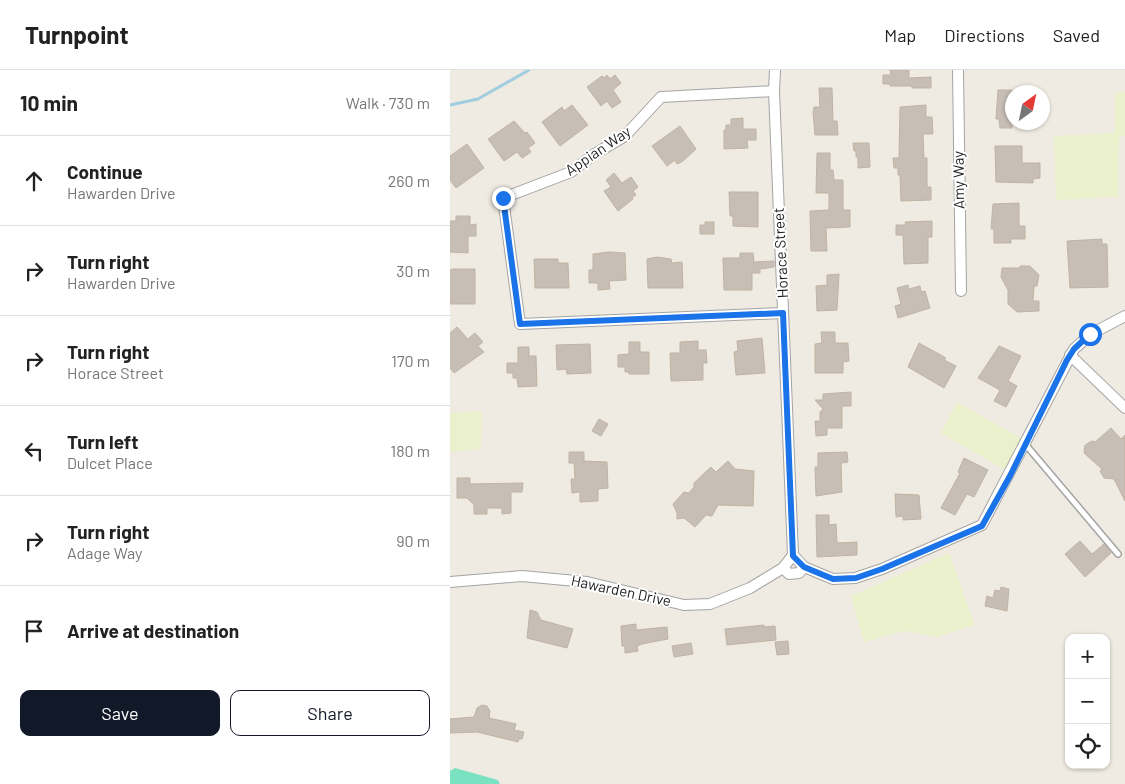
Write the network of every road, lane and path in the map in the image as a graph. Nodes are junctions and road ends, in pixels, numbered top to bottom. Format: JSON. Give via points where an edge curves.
{"nodes":[{"id":1,"x":776,"y":70,"type":"edge"},
{"id":2,"x":958,"y":70,"type":"edge"},
{"id":3,"x":774,"y":91,"type":"junction"},
{"id":4,"x":961,"y":291,"type":"dead end"},
{"id":5,"x":783,"y":313,"type":"junction"},
{"id":6,"x":1125,"y":316,"type":"edge"},
{"id":7,"x":1070,"y":355,"type":"junction"},
{"id":8,"x":1125,"y":408,"type":"edge"},
{"id":9,"x":1026,"y":444,"type":"junction"},
{"id":10,"x":1118,"y":554,"type":"dead end"},
{"id":11,"x":793,"y":556,"type":"junction"},
{"id":12,"x":804,"y":567,"type":"junction"},
{"id":13,"x":783,"y":568,"type":"junction"},
{"id":14,"x":450,"y":582,"type":"edge"}],
"edges":[{"from":1,"to":3,"type":"street","name":"Horace Street"},
{"from":2,"to":4,"type":"street","name":"Amy Way"},
{"from":3,"to":5,"type":"street","name":"Horace Street"},
{"from":3,"to":5,"type":"street","name":"Appian Way","via":[[661,98],[625,136],[571,172],[503,198],[520,324]]},
{"from":5,"to":11,"type":"street","name":"Horace Street"},
{"from":6,"to":7,"type":"street","via":[[1090,334]]},
{"from":7,"to":8,"type":"street"},
{"from":7,"to":9,"type":"street"},
{"from":9,"to":10,"type":"lane"},
{"from":9,"to":12,"type":"street","via":[[982,526],[856,578],[833,579]]},
{"from":11,"to":12,"type":"street"},
{"from":11,"to":13,"type":"street","name":"Hawarden Drive"},
{"from":12,"to":13,"type":"street","via":[[799,573],[789,574]]},
{"from":13,"to":14,"type":"street","name":"Hawarden Drive","via":[[750,588],[710,604],[684,605],[587,582],[522,576]]}]}
